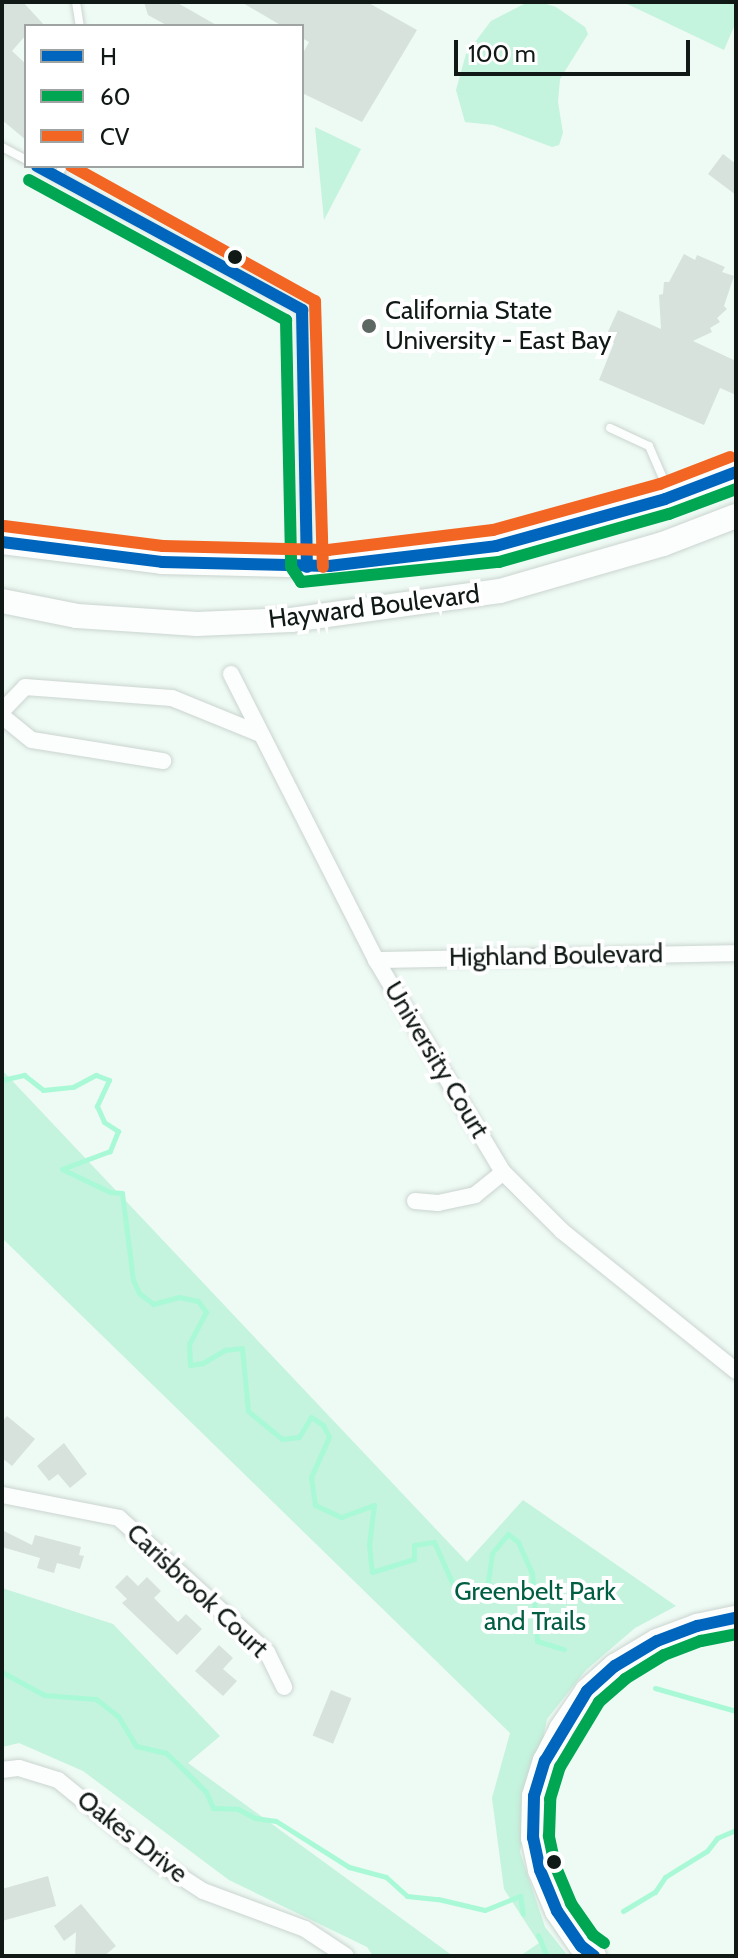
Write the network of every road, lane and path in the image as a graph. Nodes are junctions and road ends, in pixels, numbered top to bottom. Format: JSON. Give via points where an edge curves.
{"nodes":[{"id":1,"x":76,"y":2,"type":"edge"},
{"id":2,"x":80,"y":24,"type":"edge"},
{"id":3,"x":2,"y":147,"type":"edge"},
{"id":4,"x":24,"y":159,"type":"edge"},
{"id":5,"x":41,"y":168,"type":"edge"},
{"id":6,"x":62,"y":168,"type":"edge"},
{"id":7,"x":57,"y":177,"type":"junction"},
{"id":8,"x":610,"y":428,"type":"dead end"},
{"id":9,"x":736,"y":472,"type":"edge"},
{"id":10,"x":671,"y":497,"type":"junction"},
{"id":11,"x":736,"y":516,"type":"edge"},
{"id":12,"x":2,"y":542,"type":"edge"},
{"id":13,"x":307,"y":567,"type":"junction"},
{"id":14,"x":2,"y":601,"type":"edge"},
{"id":15,"x":231,"y":674,"type":"dead end"},
{"id":16,"x":2,"y":714,"type":"edge"},
{"id":17,"x":260,"y":734,"type":"junction"},
{"id":18,"x":163,"y":761,"type":"dead end"},
{"id":19,"x":736,"y":953,"type":"edge"},
{"id":20,"x":376,"y":960,"type":"junction"},
{"id":21,"x":503,"y":1172,"type":"junction"},
{"id":22,"x":415,"y":1201,"type":"dead end"},
{"id":23,"x":736,"y":1371,"type":"edge"},
{"id":24,"x":2,"y":1495,"type":"edge"},
{"id":25,"x":736,"y":1618,"type":"edge"},
{"id":26,"x":284,"y":1687,"type":"dead end"},
{"id":27,"x":2,"y":1770,"type":"edge"},
{"id":28,"x":346,"y":1956,"type":"edge"},
{"id":29,"x":594,"y":1956,"type":"edge"}],
"edges":[{"from":1,"to":2,"type":"lane"},
{"from":3,"to":4,"type":"lane"},
{"from":5,"to":7,"type":"lane"},
{"from":6,"to":7,"type":"lane"},
{"from":7,"to":13,"type":"lane","via":[[302,310]]},
{"from":8,"to":10,"type":"lane","via":[[649,446]]},
{"from":9,"to":10,"type":"street"},
{"from":10,"to":13,"type":"street","via":[[496,546]]},
{"from":11,"to":14,"type":"street","name":"Hayward Boulevard","via":[[663,544],[500,591],[291,620],[197,624],[77,616]]},
{"from":12,"to":13,"type":"street","via":[[162,562]]},
{"from":15,"to":17,"type":"street","name":"University Court"},
{"from":16,"to":17,"type":"street","via":[[25,687],[172,698]]},
{"from":16,"to":18,"type":"street","via":[[32,740]]},
{"from":17,"to":20,"type":"street","name":"University Court"},
{"from":19,"to":20,"type":"street","name":"Highland Boulevard"},
{"from":20,"to":21,"type":"street","name":"University Court"},
{"from":21,"to":22,"type":"street","via":[[475,1195],[438,1203]]},
{"from":21,"to":23,"type":"street","name":"University Court","via":[[562,1231]]},
{"from":24,"to":26,"type":"street","name":"Carisbrook Court","via":[[119,1518],[267,1652]]},
{"from":25,"to":29,"type":"street","via":[[657,1641],[615,1666],[587,1691],[545,1761],[534,1796],[533,1838],[540,1870],[557,1911]]},
{"from":27,"to":28,"type":"street","name":"Oakes Drive","via":[[19,1768],[58,1780],[203,1891],[305,1929]]}]}
